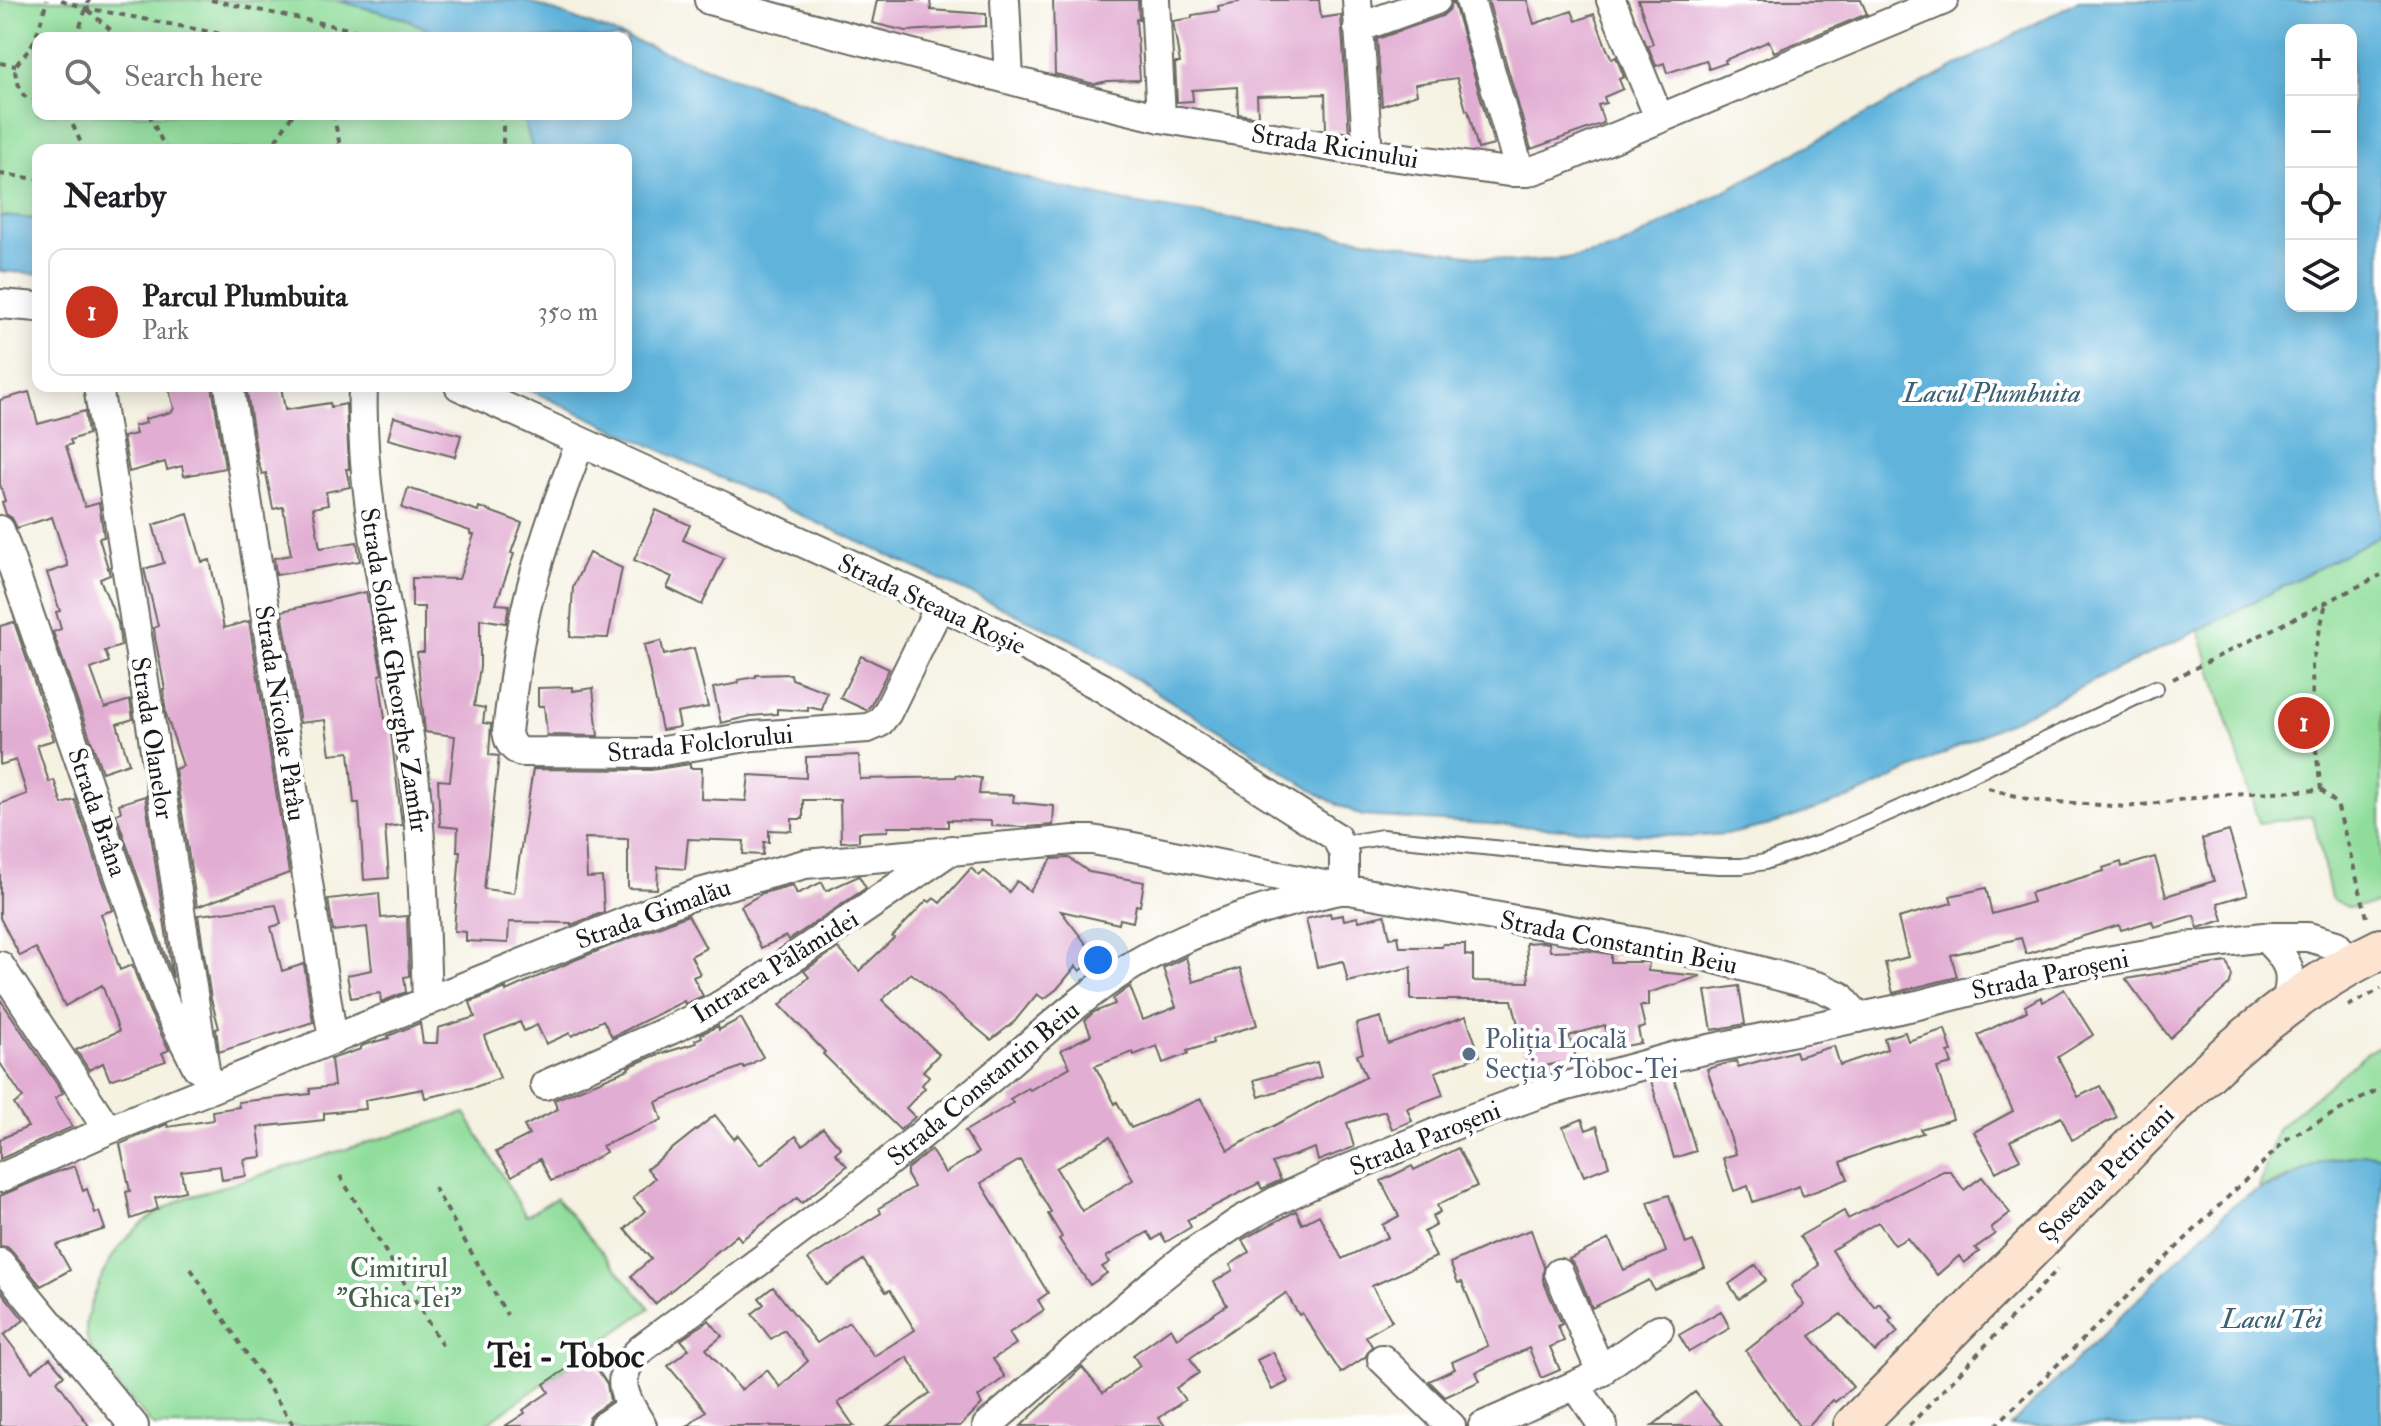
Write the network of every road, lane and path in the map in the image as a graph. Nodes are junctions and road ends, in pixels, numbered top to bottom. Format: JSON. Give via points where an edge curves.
{"nodes":[{"id":1,"x":47,"y":0,"type":"edge"},
{"id":2,"x":61,"y":0,"type":"edge"},
{"id":3,"x":89,"y":0,"type":"edge"},
{"id":4,"x":211,"y":0,"type":"edge"},
{"id":5,"x":709,"y":0,"type":"edge"},
{"id":6,"x":1005,"y":0,"type":"edge"},
{"id":7,"x":1155,"y":0,"type":"edge"},
{"id":8,"x":1436,"y":0,"type":"edge"},
{"id":9,"x":1470,"y":0,"type":"edge"},
{"id":10,"x":1611,"y":0,"type":"edge"},
{"id":11,"x":1944,"y":0,"type":"edge"},
{"id":12,"x":86,"y":8,"type":"junction"},
{"id":13,"x":1888,"y":11,"type":"edge"},
{"id":14,"x":1358,"y":14,"type":"edge"},
{"id":15,"x":320,"y":23,"type":"junction"},
{"id":16,"x":347,"y":29,"type":"junction"},
{"id":17,"x":39,"y":32,"type":"edge"},
{"id":18,"x":78,"y":32,"type":"edge"},
{"id":19,"x":113,"y":32,"type":"edge"},
{"id":20,"x":211,"y":32,"type":"edge"},
{"id":21,"x":318,"y":32,"type":"edge"},
{"id":22,"x":346,"y":32,"type":"edge"},
{"id":23,"x":362,"y":32,"type":"edge"},
{"id":24,"x":32,"y":47,"type":"edge"},
{"id":25,"x":0,"y":63,"type":"edge"},
{"id":26,"x":16,"y":66,"type":"junction"},
{"id":27,"x":1009,"y":79,"type":"junction"},
{"id":28,"x":32,"y":99,"type":"edge"},
{"id":29,"x":1161,"y":118,"type":"junction"},
{"id":30,"x":1659,"y":118,"type":"junction"},
{"id":31,"x":71,"y":120,"type":"edge"},
{"id":32,"x":152,"y":120,"type":"edge"},
{"id":33,"x":289,"y":120,"type":"edge"},
{"id":34,"x":334,"y":120,"type":"edge"},
{"id":35,"x":502,"y":120,"type":"edge"},
{"id":36,"x":81,"y":144,"type":"edge"},
{"id":37,"x":163,"y":144,"type":"edge"},
{"id":38,"x":273,"y":144,"type":"edge"},
{"id":39,"x":340,"y":144,"type":"edge"},
{"id":40,"x":503,"y":144,"type":"edge"},
{"id":41,"x":1368,"y":153,"type":"junction"},
{"id":42,"x":1520,"y":172,"type":"junction"},
{"id":43,"x":0,"y":174,"type":"edge"},
{"id":44,"x":32,"y":178,"type":"edge"},
{"id":45,"x":0,"y":304,"type":"edge"},
{"id":46,"x":32,"y":307,"type":"edge"},
{"id":47,"x":99,"y":392,"type":"edge"},
{"id":48,"x":230,"y":392,"type":"edge"},
{"id":49,"x":363,"y":392,"type":"edge"},
{"id":50,"x":472,"y":392,"type":"edge"},
{"id":51,"x":580,"y":443,"type":"junction"},
{"id":52,"x":0,"y":530,"type":"edge"},
{"id":53,"x":2381,"y":575,"type":"edge"},
{"id":54,"x":2326,"y":603,"type":"junction"},
{"id":55,"x":940,"y":605,"type":"junction"},
{"id":56,"x":2156,"y":688,"type":"joint"},
{"id":57,"x":1958,"y":780,"type":"junction"},
{"id":58,"x":2321,"y":790,"type":"junction"},
{"id":59,"x":1341,"y":844,"type":"junction"},
{"id":60,"x":952,"y":849,"type":"junction"},
{"id":61,"x":1239,"y":867,"type":"junction"},
{"id":62,"x":1344,"y":889,"type":"junction"},
{"id":63,"x":1249,"y":915,"type":"junction"},
{"id":64,"x":2264,"y":937,"type":"junction"},
{"id":65,"x":2373,"y":963,"type":"edge"},
{"id":66,"x":0,"y":966,"type":"edge"},
{"id":67,"x":427,"y":1002,"type":"junction"},
{"id":68,"x":2283,"y":1010,"type":"junction"},
{"id":69,"x":2338,"y":1011,"type":"dead end"},
{"id":70,"x":1859,"y":1018,"type":"junction"},
{"id":71,"x":333,"y":1040,"type":"junction"},
{"id":72,"x":545,"y":1085,"type":"dead end"},
{"id":73,"x":2381,"y":1088,"type":"edge"},
{"id":74,"x":208,"y":1089,"type":"junction"},
{"id":75,"x":108,"y":1130,"type":"junction"},
{"id":76,"x":340,"y":1176,"type":"dead end"},
{"id":77,"x":0,"y":1178,"type":"edge"},
{"id":78,"x":434,"y":1187,"type":"dead end"},
{"id":79,"x":0,"y":1263,"type":"edge"},
{"id":80,"x":191,"y":1269,"type":"dead end"},
{"id":81,"x":2058,"y":1269,"type":"dead end"},
{"id":82,"x":1559,"y":1273,"type":"dead end"},
{"id":83,"x":507,"y":1315,"type":"dead end"},
{"id":84,"x":1659,"y":1329,"type":"dead end"},
{"id":85,"x":443,"y":1347,"type":"dead end"},
{"id":86,"x":1382,"y":1359,"type":"dead end"},
{"id":87,"x":1601,"y":1372,"type":"junction"},
{"id":88,"x":1576,"y":1386,"type":"junction"},
{"id":89,"x":636,"y":1417,"type":"edge"},
{"id":90,"x":134,"y":1426,"type":"edge"},
{"id":91,"x":294,"y":1426,"type":"edge"},
{"id":92,"x":604,"y":1426,"type":"edge"},
{"id":93,"x":987,"y":1426,"type":"edge"},
{"id":94,"x":1451,"y":1426,"type":"edge"},
{"id":95,"x":1483,"y":1426,"type":"edge"},
{"id":96,"x":1603,"y":1426,"type":"edge"},
{"id":97,"x":1854,"y":1426,"type":"edge"},
{"id":98,"x":1909,"y":1426,"type":"edge"},
{"id":99,"x":1995,"y":1426,"type":"edge"}],
"edges":[{"from":1,"to":17,"type":"path"},
{"from":2,"to":12,"type":"path"},
{"from":3,"to":12,"type":"path"},
{"from":4,"to":15,"type":"path"},
{"from":5,"to":27,"type":"street","name":"Strada Ricinului"},
{"from":6,"to":27,"type":"street"},
{"from":7,"to":29,"type":"street"},
{"from":8,"to":14,"type":"street"},
{"from":9,"to":42,"type":"street"},
{"from":10,"to":30,"type":"street"},
{"from":11,"to":13,"type":"street","name":"Strada Ricinului"},
{"from":12,"to":18,"type":"path"},
{"from":12,"to":19,"type":"path"},
{"from":12,"to":20,"type":"path"},
{"from":13,"to":30,"type":"street","name":"Strada Ricinului"},
{"from":14,"to":41,"type":"street"},
{"from":15,"to":16,"type":"path"},
{"from":15,"to":21,"type":"path"},
{"from":16,"to":22,"type":"path"},
{"from":16,"to":23,"type":"path"},
{"from":24,"to":26,"type":"path"},
{"from":25,"to":26,"type":"path"},
{"from":26,"to":28,"type":"path","via":[[15,79],[24,96]]},
{"from":27,"to":29,"type":"street","name":"Strada Ricinului"},
{"from":29,"to":41,"type":"street","name":"Strada Ricinului"},
{"from":30,"to":42,"type":"street","name":"Strada Ricinului"},
{"from":31,"to":36,"type":"path"},
{"from":32,"to":37,"type":"path"},
{"from":33,"to":38,"type":"path"},
{"from":34,"to":39,"type":"path"},
{"from":35,"to":40,"type":"path"},
{"from":41,"to":42,"type":"street","name":"Strada Ricinului"},
{"from":43,"to":44,"type":"path"},
{"from":45,"to":46,"type":"street"},
{"from":47,"to":74,"type":"street","name":"Strada Olanelor"},
{"from":48,"to":71,"type":"street","name":"Strada Nicolae Pârâu"},
{"from":49,"to":67,"type":"street","name":"Strada Soldat Gheorghe Zamfir","via":[[371,525],[417,797]]},
{"from":50,"to":51,"type":"street","name":"Strada Steaua Roșie"},
{"from":51,"to":55,"type":"street","name":"Strada Steaua Roșie"},
{"from":51,"to":55,"type":"street","name":"Strada Folclorului","via":[[525,610],[507,732],[513,748],[521,752],[651,753],[753,736],[868,728],[887,713]]},
{"from":52,"to":74,"type":"street","name":"Strada Brâna","via":[[152,970]]},
{"from":53,"to":54,"type":"path"},
{"from":54,"to":56,"type":"path"},
{"from":54,"to":58,"type":"path","via":[[2312,663]]},
{"from":55,"to":59,"type":"street","name":"Strada Steaua Roșie","via":[[1141,710]]},
{"from":56,"to":57,"type":"lane"},
{"from":57,"to":58,"type":"path","via":[[2031,800],[2127,807],[2223,794]]},
{"from":57,"to":59,"type":"lane","via":[[1822,842],[1742,866],[1605,859],[1382,837]]},
{"from":58,"to":65,"type":"path","via":[[2337,804]]},
{"from":59,"to":62,"type":"street"},
{"from":60,"to":61,"type":"street","name":"Strada Gimalău","via":[[1092,840]]},
{"from":60,"to":67,"type":"street","name":"Strada Gimalău","via":[[805,864],[696,894]]},
{"from":60,"to":72,"type":"street","name":"Intrarea Pălămidei","via":[[716,1008]]},
{"from":61,"to":62,"type":"street","name":"Strada Gimalău"},
{"from":61,"to":63,"type":"street"},
{"from":62,"to":63,"type":"street","name":"Strada Constantin Beiu"},
{"from":62,"to":70,"type":"street","name":"Strada Constantin Beiu","via":[[1682,950],[1820,987],[1840,996]]},
{"from":63,"to":89,"type":"street","name":"Strada Constantin Beiu","via":[[1161,949],[1107,981],[881,1168],[641,1349],[622,1375]]},
{"from":64,"to":65,"type":"street","name":"Strada Paroșeni","via":[[2323,940]]},
{"from":64,"to":68,"type":"street","via":[[2287,962],[2291,977]]},
{"from":64,"to":70,"type":"street","name":"Strada Paroșeni","via":[[2049,971]]},
{"from":65,"to":68,"type":"main road","name":"Șoseaua Petricani","via":[[2302,994]]},
{"from":65,"to":69,"type":"path"},
{"from":66,"to":75,"type":"street"},
{"from":67,"to":71,"type":"street","name":"Strada Gimalău"},
{"from":68,"to":97,"type":"main road","name":"Șoseaua Petricani","via":[[2169,1110]]},
{"from":70,"to":93,"type":"street","name":"Strada Paroșeni","via":[[1676,1056],[1538,1094],[1278,1200],[1185,1258]]},
{"from":71,"to":74,"type":"street","name":"Strada Gimalău"},
{"from":73,"to":99,"type":"path","via":[[2288,1138]]},
{"from":74,"to":75,"type":"street","name":"Strada Gimalău"},
{"from":75,"to":77,"type":"street","name":"Strada Gimalău"},
{"from":76,"to":85,"type":"path"},
{"from":78,"to":83,"type":"path"},
{"from":79,"to":90,"type":"street"},
{"from":80,"to":91,"type":"path"},
{"from":81,"to":98,"type":"path"},
{"from":82,"to":87,"type":"street"},
{"from":84,"to":87,"type":"street"},
{"from":86,"to":94,"type":"street"},
{"from":87,"to":88,"type":"street"},
{"from":88,"to":95,"type":"street"},
{"from":88,"to":96,"type":"street"},
{"from":89,"to":92,"type":"street"}]}
